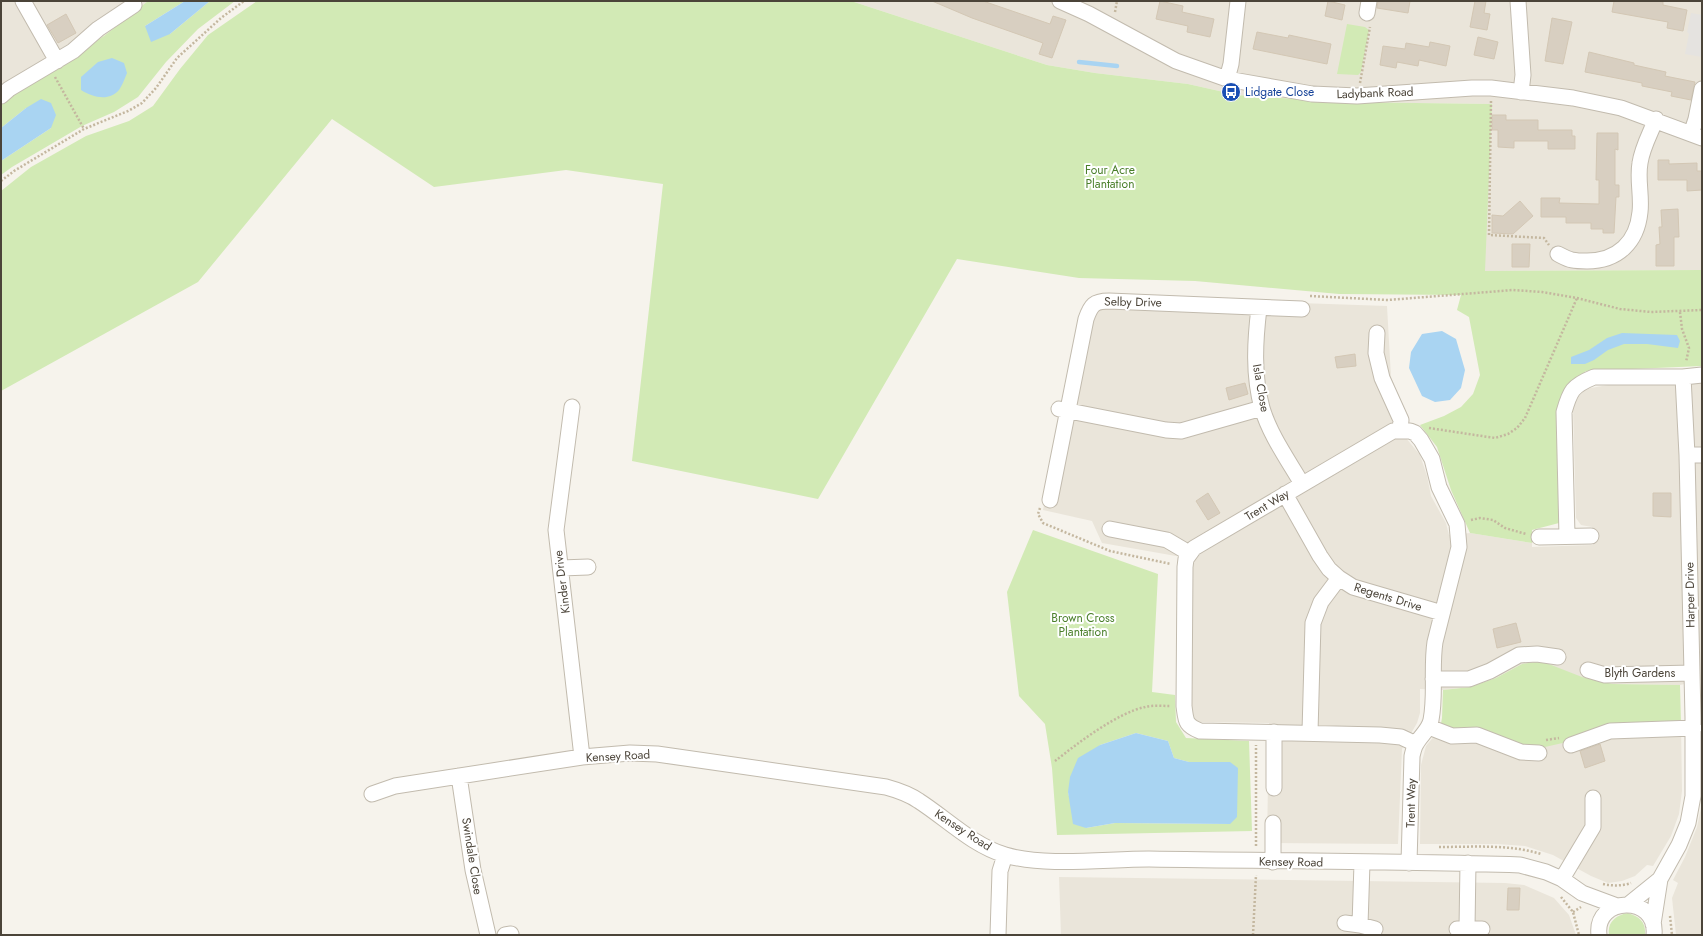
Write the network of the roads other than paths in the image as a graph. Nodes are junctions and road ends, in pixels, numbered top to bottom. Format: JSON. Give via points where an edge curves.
{"nodes":[{"id":1,"x":23,"y":1,"type":"edge"},
{"id":2,"x":1060,"y":1,"type":"edge"},
{"id":3,"x":1238,"y":1,"type":"edge"},
{"id":4,"x":1518,"y":1,"type":"edge"},
{"id":5,"x":134,"y":5,"type":"dead end"},
{"id":6,"x":53,"y":64,"type":"junction"},
{"id":7,"x":1227,"y":79,"type":"junction"},
{"id":8,"x":1702,"y":89,"type":"edge"},
{"id":9,"x":1521,"y":92,"type":"junction"},
{"id":10,"x":1,"y":96,"type":"edge"},
{"id":11,"x":1656,"y":120,"type":"junction"},
{"id":12,"x":1696,"y":136,"type":"edge"},
{"id":13,"x":1558,"y":254,"type":"road end"},
{"id":14,"x":1303,"y":303,"type":"road end"},
{"id":15,"x":1259,"y":308,"type":"junction"},
{"id":16,"x":1377,"y":333,"type":"dead end"},
{"id":17,"x":1702,"y":375,"type":"edge"},
{"id":18,"x":1684,"y":377,"type":"junction"},
{"id":19,"x":572,"y":407,"type":"dead end"},
{"id":20,"x":1262,"y":408,"type":"junction"},
{"id":21,"x":1064,"y":410,"type":"junction"},
{"id":22,"x":1400,"y":430,"type":"junction"},
{"id":23,"x":1687,"y":455,"type":"junction"},
{"id":24,"x":1702,"y":455,"type":"edge"},
{"id":25,"x":1302,"y":484,"type":"junction"},
{"id":26,"x":1285,"y":494,"type":"junction"},
{"id":27,"x":1045,"y":503,"type":"road end"},
{"id":28,"x":1110,"y":529,"type":"dead end"},
{"id":29,"x":1567,"y":536,"type":"junction"},
{"id":30,"x":1591,"y":536,"type":"dead end"},
{"id":31,"x":1539,"y":537,"type":"road end"},
{"id":32,"x":1187,"y":560,"type":"junction"},
{"id":33,"x":588,"y":567,"type":"dead end"},
{"id":34,"x":561,"y":568,"type":"junction"},
{"id":35,"x":1339,"y":578,"type":"junction"},
{"id":36,"x":1696,"y":580,"type":"edge"},
{"id":37,"x":1442,"y":613,"type":"junction"},
{"id":38,"x":1558,"y":657,"type":"dead end"},
{"id":39,"x":1588,"y":670,"type":"dead end"},
{"id":40,"x":1692,"y":673,"type":"junction"},
{"id":41,"x":1433,"y":679,"type":"junction"},
{"id":42,"x":1429,"y":727,"type":"junction"},
{"id":43,"x":1694,"y":728,"type":"junction"},
{"id":44,"x":1274,"y":732,"type":"junction"},
{"id":45,"x":1310,"y":732,"type":"junction"},
{"id":46,"x":1567,"y":741,"type":"road end"},
{"id":47,"x":1416,"y":744,"type":"junction"},
{"id":48,"x":1540,"y":747,"type":"road end"},
{"id":49,"x":582,"y":757,"type":"junction"},
{"id":50,"x":1698,"y":759,"type":"edge"},
{"id":51,"x":459,"y":776,"type":"junction"},
{"id":52,"x":1274,"y":788,"type":"dead end"},
{"id":53,"x":372,"y":794,"type":"dead end"},
{"id":54,"x":1593,"y":798,"type":"dead end"},
{"id":55,"x":1273,"y":823,"type":"dead end"},
{"id":56,"x":1005,"y":855,"type":"junction"},
{"id":57,"x":1273,"y":862,"type":"junction"},
{"id":58,"x":1362,"y":863,"type":"junction"},
{"id":59,"x":1410,"y":863,"type":"junction"},
{"id":60,"x":1468,"y":864,"type":"junction"},
{"id":61,"x":1562,"y":879,"type":"junction"},
{"id":62,"x":1660,"y":879,"type":"junction"},
{"id":63,"x":1582,"y":893,"type":"junction"},
{"id":64,"x":1623,"y":905,"type":"junction"},
{"id":65,"x":1375,"y":929,"type":"dead end"},
{"id":66,"x":1469,"y":929,"type":"dead end"},
{"id":67,"x":1653,"y":930,"type":"edge"},
{"id":68,"x":1599,"y":933,"type":"edge"},
{"id":69,"x":488,"y":935,"type":"edge"},
{"id":70,"x":998,"y":935,"type":"edge"}],
"edges":[{"from":1,"to":6,"type":"street"},
{"from":2,"to":7,"type":"street","name":"Ladybank Road","via":[[1176,61]]},
{"from":3,"to":7,"type":"street"},
{"from":4,"to":9,"type":"street","via":[[1523,75]]},
{"from":5,"to":6,"type":"street"},
{"from":6,"to":10,"type":"street"},
{"from":7,"to":9,"type":"street","name":"Ladybank Road","via":[[1312,94],[1357,96],[1492,88]]},
{"from":8,"to":12,"type":"street","via":[[1696,119]]},
{"from":9,"to":11,"type":"street","name":"Ladybank Road","via":[[1593,101]]},
{"from":11,"to":12,"type":"street","name":"Ladybank Road"},
{"from":11,"to":13,"type":"street","via":[[1640,163],[1638,223],[1626,247],[1619,253],[1596,261],[1572,260]]},
{"from":14,"to":15,"type":"street","via":[[1281,309]]},
{"from":15,"to":20,"type":"street","name":"Isla Close","via":[[1256,359]]},
{"from":15,"to":21,"type":"street","name":"Selby Drive","via":[[1099,301],[1090,307],[1086,319]]},
{"from":16,"to":22,"type":"street","via":[[1376,353],[1382,378],[1401,420]]},
{"from":17,"to":18,"type":"street"},
{"from":18,"to":23,"type":"street","name":"Harper Drive"},
{"from":18,"to":29,"type":"street","via":[[1594,377],[1580,383],[1569,394],[1564,412]]},
{"from":19,"to":34,"type":"street","name":"Kinder Drive","via":[[556,530]]},
{"from":20,"to":21,"type":"street","via":[[1181,431]]},
{"from":20,"to":25,"type":"street","name":"Isla Close","via":[[1281,450]]},
{"from":21,"to":27,"type":"street","name":"Selby Drive"},
{"from":22,"to":25,"type":"street","name":"Trent Way","via":[[1393,431]]},
{"from":22,"to":37,"type":"street","name":"Trent Way","via":[[1415,433],[1432,459],[1439,487],[1457,524],[1459,547]]},
{"from":23,"to":24,"type":"street"},
{"from":23,"to":36,"type":"street","name":"Harper Drive"},
{"from":25,"to":26,"type":"street","name":"Trent Way"},
{"from":26,"to":32,"type":"street","name":"Trent Way","via":[[1194,548]]},
{"from":26,"to":35,"type":"street","name":"Regents Drive","via":[[1320,556]]},
{"from":28,"to":32,"type":"street","via":[[1168,540]]},
{"from":29,"to":30,"type":"street"},
{"from":29,"to":31,"type":"street"},
{"from":32,"to":44,"type":"street","via":[[1184,706],[1186,721],[1200,731]]},
{"from":33,"to":34,"type":"street"},
{"from":34,"to":49,"type":"street","name":"Kinder Drive"},
{"from":35,"to":37,"type":"street","name":"Regents Drive","via":[[1353,588]]},
{"from":35,"to":45,"type":"street","via":[[1321,602],[1313,623]]},
{"from":36,"to":40,"type":"street","name":"Harper Drive"},
{"from":37,"to":41,"type":"street","name":"Trent Way","via":[[1435,642]]},
{"from":38,"to":41,"type":"street","via":[[1519,655],[1469,679]]},
{"from":39,"to":40,"type":"street","name":"Blyth Gardens","via":[[1605,675]]},
{"from":40,"to":43,"type":"street","name":"Harper Drive"},
{"from":41,"to":42,"type":"street","name":"Trent Way","via":[[1433,704]]},
{"from":42,"to":47,"type":"street","name":"Trent Way"},
{"from":42,"to":48,"type":"street","via":[[1452,736],[1477,735],[1521,752]]},
{"from":43,"to":46,"type":"street","via":[[1610,731]]},
{"from":43,"to":50,"type":"street","name":"Harper Drive"},
{"from":44,"to":45,"type":"street"},
{"from":44,"to":52,"type":"street"},
{"from":45,"to":47,"type":"street","via":[[1401,737]]},
{"from":47,"to":59,"type":"street","name":"Trent Way","via":[[1412,756]]},
{"from":49,"to":51,"type":"street","name":"Kensey Road"},
{"from":49,"to":56,"type":"street","name":"Kensey Road","via":[[630,753],[657,754],[886,787],[918,800],[972,839]]},
{"from":50,"to":62,"type":"street","name":"Harper Drive","via":[[1688,823]]},
{"from":51,"to":53,"type":"street","name":"Kensey Road","via":[[395,786]]},
{"from":51,"to":69,"type":"street","name":"Swindale Close","via":[[473,870]]},
{"from":54,"to":61,"type":"street","via":[[1593,827]]},
{"from":55,"to":57,"type":"street"},
{"from":56,"to":57,"type":"street","name":"Kensey Road","via":[[1054,861],[1146,859],[1255,868]]},
{"from":56,"to":70,"type":"street","via":[[1000,871]]},
{"from":57,"to":58,"type":"street","name":"Kensey Road"},
{"from":58,"to":59,"type":"street","name":"Kensey Road"},
{"from":58,"to":65,"type":"street","via":[[1352,924]]},
{"from":59,"to":60,"type":"street","name":"Kensey Road"},
{"from":60,"to":61,"type":"street","name":"Kensey Road","via":[[1520,865]]},
{"from":60,"to":66,"type":"street"},
{"from":61,"to":63,"type":"street","name":"Kensey Road"},
{"from":62,"to":64,"type":"street","name":"Harper Drive"},
{"from":62,"to":67,"type":"street","name":"Harper Drive"},
{"from":63,"to":64,"type":"street","name":"Kensey Road"},
{"from":63,"to":68,"type":"street","name":"Kensey Road","via":[[1592,909]]},
{"from":64,"to":67,"type":"street","name":"Kensey Road","via":[[1637,906],[1644,910],[1650,917]]},
{"from":64,"to":68,"type":"street","name":"Harper Drive","via":[[1605,914]]}]}
